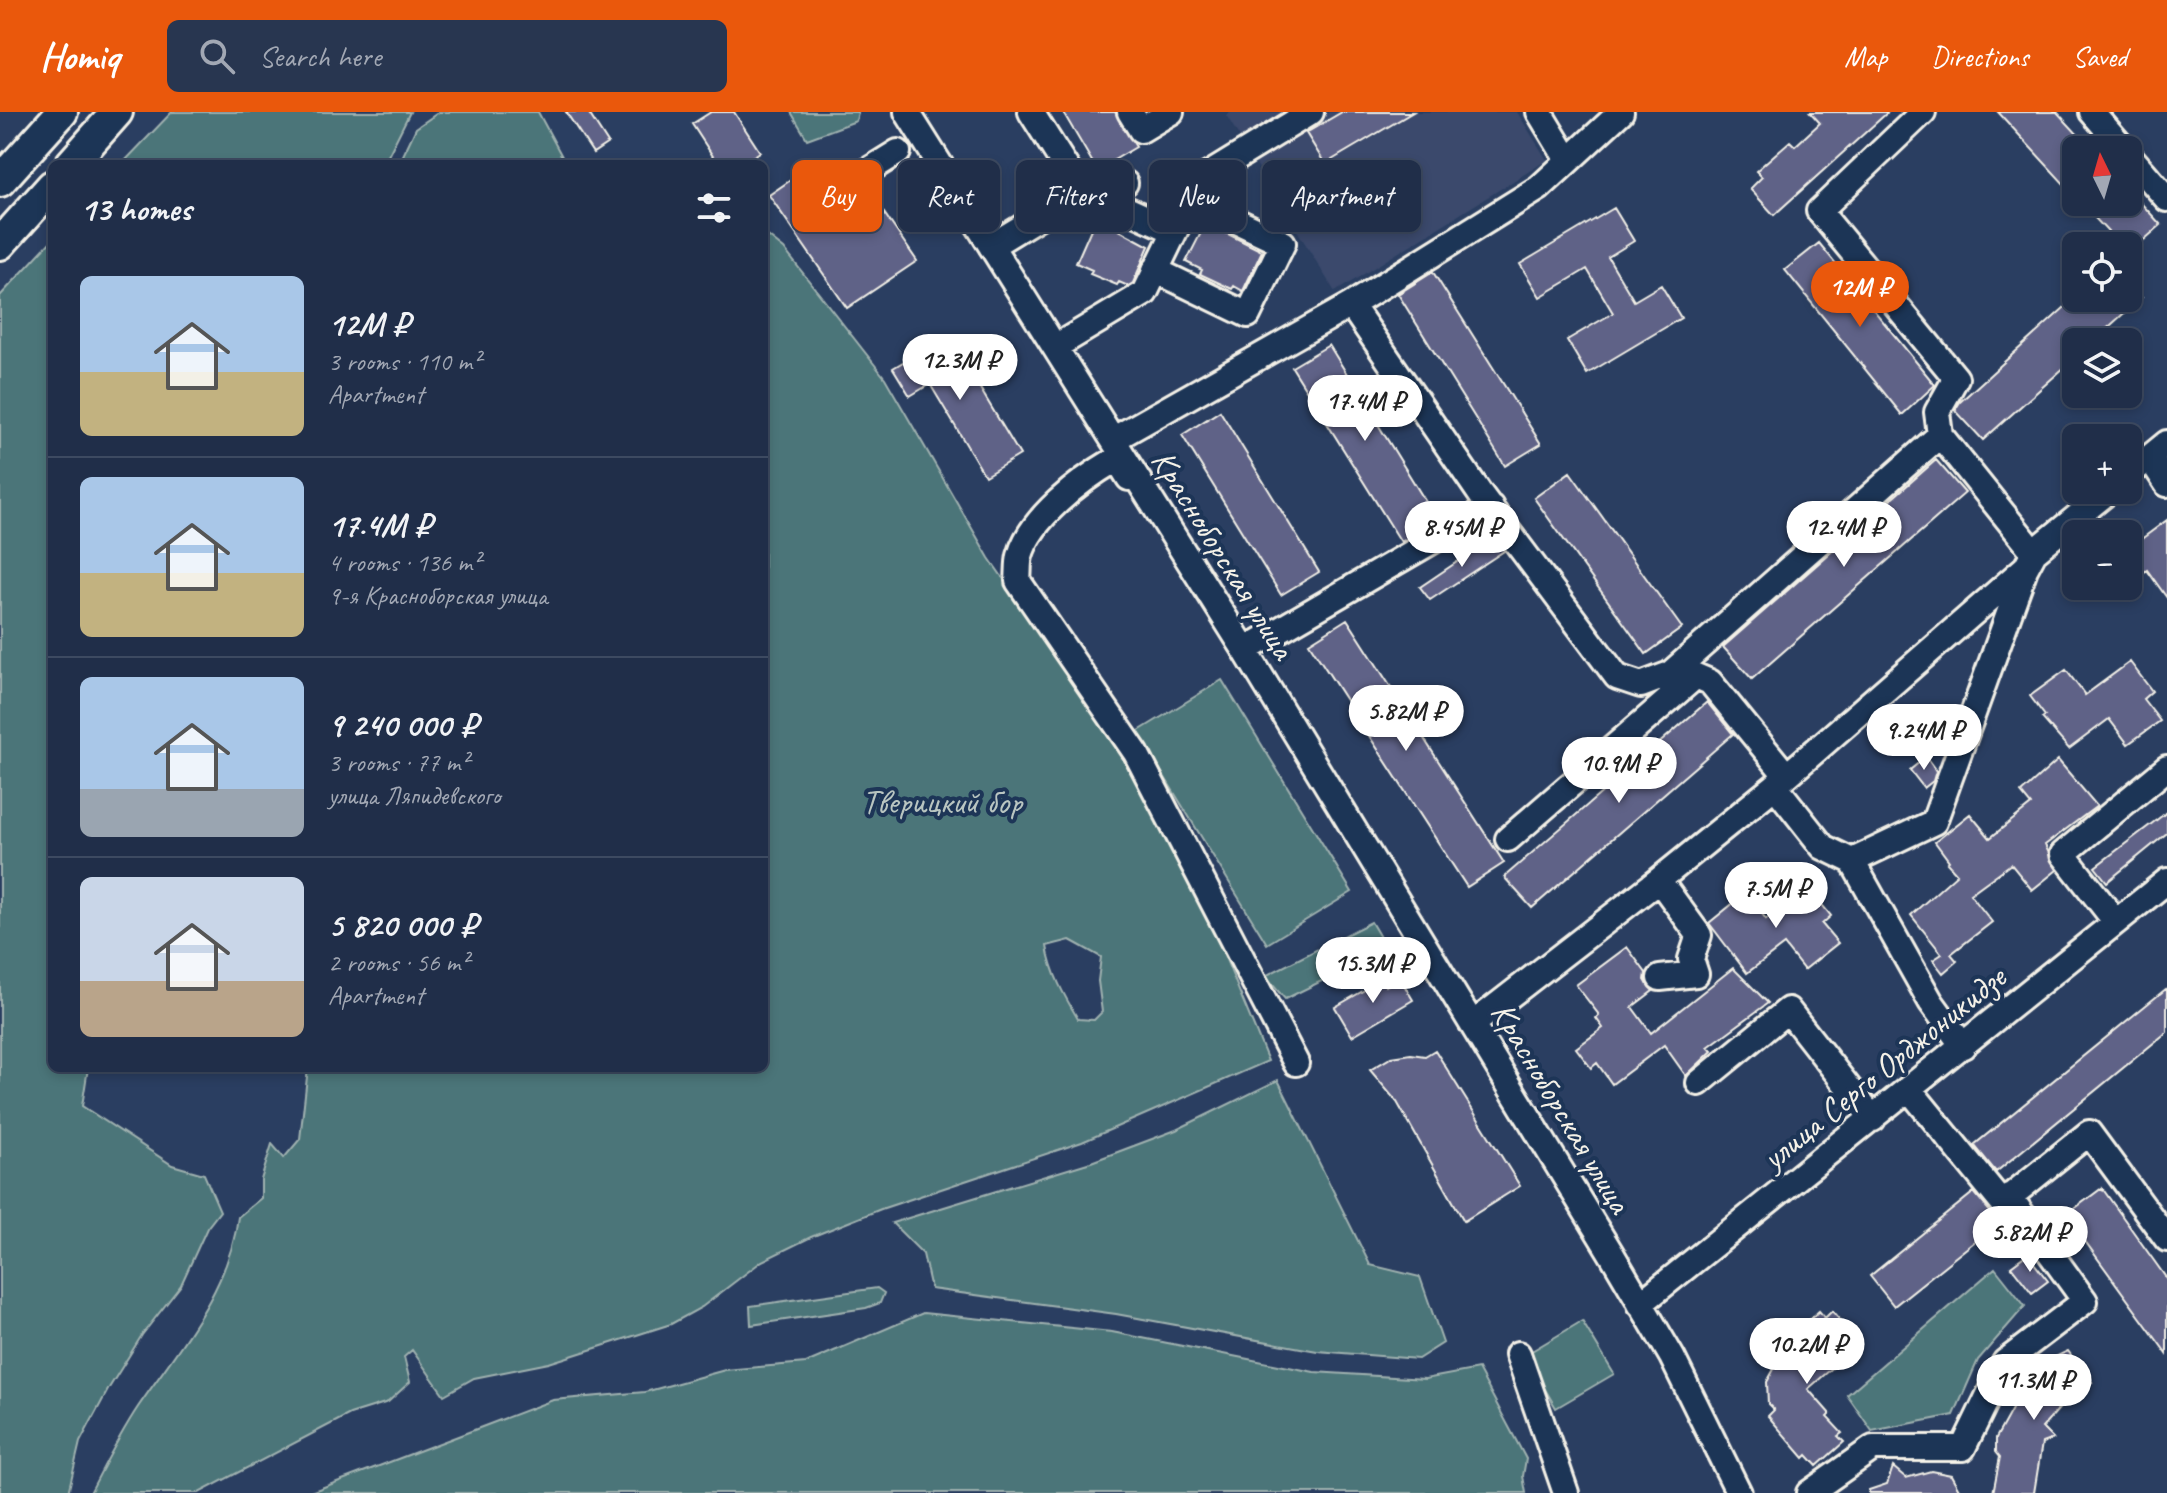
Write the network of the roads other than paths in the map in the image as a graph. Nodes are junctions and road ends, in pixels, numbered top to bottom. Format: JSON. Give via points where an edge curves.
{"nodes":[{"id":1,"x":62,"y":112,"type":"edge"},
{"id":2,"x":117,"y":112,"type":"edge"},
{"id":3,"x":907,"y":112,"type":"edge"},
{"id":4,"x":1031,"y":112,"type":"edge"},
{"id":5,"x":1130,"y":112,"type":"edge"},
{"id":6,"x":1171,"y":112,"type":"edge"},
{"id":7,"x":1311,"y":112,"type":"edge"},
{"id":8,"x":1539,"y":112,"type":"edge"},
{"id":9,"x":1621,"y":112,"type":"edge"},
{"id":10,"x":1923,"y":112,"type":"edge"},
{"id":11,"x":2092,"y":112,"type":"edge"},
{"id":12,"x":2112,"y":136,"type":"edge"},
{"id":13,"x":898,"y":152,"type":"dead end"},
{"id":14,"x":75,"y":160,"type":"edge"},
{"id":15,"x":1067,"y":160,"type":"edge"},
{"id":16,"x":1233,"y":160,"type":"edge"},
{"id":17,"x":1568,"y":160,"type":"junction"},
{"id":18,"x":882,"y":162,"type":"edge"},
{"id":19,"x":2158,"y":171,"type":"edge"},
{"id":20,"x":0,"y":181,"type":"edge"},
{"id":21,"x":48,"y":190,"type":"edge"},
{"id":22,"x":2167,"y":199,"type":"edge"},
{"id":23,"x":1246,"y":225,"type":"edge"},
{"id":24,"x":1018,"y":232,"type":"edge"},
{"id":25,"x":1174,"y":232,"type":"edge"},
{"id":26,"x":0,"y":244,"type":"edge"},
{"id":27,"x":991,"y":246,"type":"junction"},
{"id":28,"x":1155,"y":270,"type":"junction"},
{"id":29,"x":1351,"y":305,"type":"junction"},
{"id":30,"x":1055,"y":347,"type":"junction"},
{"id":31,"x":1940,"y":435,"type":"junction"},
{"id":32,"x":1114,"y":439,"type":"junction"},
{"id":33,"x":2158,"y":450,"type":"edge"},
{"id":34,"x":2142,"y":463,"type":"edge"},
{"id":35,"x":2167,"y":484,"type":"edge"},
{"id":36,"x":2094,"y":504,"type":"edge"},
{"id":37,"x":1491,"y":507,"type":"junction"},
{"id":38,"x":1182,"y":550,"type":"junction"},
{"id":39,"x":2030,"y":559,"type":"junction"},
{"id":40,"x":1245,"y":650,"type":"junction"},
{"id":41,"x":1670,"y":674,"type":"junction"},
{"id":42,"x":1696,"y":676,"type":"junction"},
{"id":43,"x":2167,"y":768,"type":"edge"},
{"id":44,"x":1780,"y":781,"type":"junction"},
{"id":45,"x":1508,"y":839,"type":"dead end"},
{"id":46,"x":1852,"y":861,"type":"junction"},
{"id":47,"x":1659,"y":880,"type":"junction"},
{"id":48,"x":2167,"y":881,"type":"edge"},
{"id":49,"x":2116,"y":922,"type":"junction"},
{"id":50,"x":1660,"y":978,"type":"dead end"},
{"id":51,"x":1473,"y":1024,"type":"junction"},
{"id":52,"x":1963,"y":1046,"type":"junction"},
{"id":53,"x":1296,"y":1063,"type":"dead end"},
{"id":54,"x":1699,"y":1083,"type":"dead end"},
{"id":55,"x":1909,"y":1089,"type":"junction"},
{"id":56,"x":1873,"y":1119,"type":"junction"},
{"id":57,"x":2009,"y":1196,"type":"junction"},
{"id":58,"x":2167,"y":1239,"type":"edge"},
{"id":59,"x":1640,"y":1304,"type":"junction"},
{"id":60,"x":1518,"y":1354,"type":"dead end"},
{"id":61,"x":1566,"y":1493,"type":"edge"},
{"id":62,"x":1739,"y":1493,"type":"edge"},
{"id":63,"x":1809,"y":1493,"type":"edge"}],
"edges":[{"from":1,"to":20,"type":"main road"},
{"from":2,"to":14,"type":"main road"},
{"from":3,"to":27,"type":"street","name":"Красноборская улица"},
{"from":4,"to":15,"type":"street"},
{"from":5,"to":6,"type":"street","via":[[1141,130]]},
{"from":7,"to":16,"type":"street"},
{"from":8,"to":17,"type":"street"},
{"from":9,"to":17,"type":"street"},
{"from":10,"to":31,"type":"street","via":[[1819,211],[1956,378],[1937,412]]},
{"from":11,"to":12,"type":"street"},
{"from":13,"to":18,"type":"street"},
{"from":17,"to":29,"type":"street","via":[[1539,188]]},
{"from":19,"to":22,"type":"street"},
{"from":21,"to":26,"type":"main road"},
{"from":23,"to":28,"type":"street","via":[[1283,243],[1248,315]]},
{"from":24,"to":27,"type":"street"},
{"from":25,"to":28,"type":"street"},
{"from":27,"to":30,"type":"street","name":"Красноборская улица"},
{"from":28,"to":30,"type":"street","via":[[1145,293]]},
{"from":29,"to":32,"type":"street"},
{"from":29,"to":37,"type":"street"},
{"from":30,"to":32,"type":"street","name":"Красноборская улица"},
{"from":31,"to":39,"type":"street"},
{"from":31,"to":41,"type":"street"},
{"from":32,"to":38,"type":"street","name":"Красноборская улица"},
{"from":33,"to":34,"type":"street"},
{"from":33,"to":35,"type":"street"},
{"from":36,"to":39,"type":"street"},
{"from":37,"to":40,"type":"street"},
{"from":37,"to":41,"type":"street","via":[[1617,677],[1641,685]]},
{"from":38,"to":40,"type":"street","name":"Красноборская улица"},
{"from":38,"to":53,"type":"street","via":[[1169,543],[1119,462],[1113,461],[1057,503],[1031,532],[1020,556],[1018,581],[1136,753]]},
{"from":39,"to":44,"type":"street"},
{"from":39,"to":46,"type":"street","via":[[1934,822]]},
{"from":40,"to":51,"type":"street","name":"Красноборская улица"},
{"from":41,"to":42,"type":"street"},
{"from":42,"to":44,"type":"street","via":[[1710,682]]},
{"from":42,"to":45,"type":"street"},
{"from":43,"to":49,"type":"street","via":[[2063,854]]},
{"from":44,"to":46,"type":"street","via":[[1823,847]]},
{"from":44,"to":47,"type":"street"},
{"from":46,"to":52,"type":"street","via":[[1931,1002]]},
{"from":47,"to":50,"type":"street","via":[[1699,935],[1691,959],[1696,974]]},
{"from":47,"to":51,"type":"street"},
{"from":48,"to":49,"type":"street","name":"улица Серго Орджоникидзе"},
{"from":49,"to":52,"type":"street","name":"улица Серго Орджоникидзе"},
{"from":51,"to":59,"type":"street","name":"Красноборская улица"},
{"from":52,"to":55,"type":"street","name":"улица Серго Орджоникидзе"},
{"from":54,"to":56,"type":"street","via":[[1788,1010]]},
{"from":55,"to":56,"type":"street","name":"улица Серго Орджоникидзе"},
{"from":55,"to":57,"type":"street","via":[[2002,1203]]},
{"from":56,"to":59,"type":"street","name":"улица Серго Орджоникидзе"},
{"from":57,"to":58,"type":"street","via":[[2089,1133]]},
{"from":57,"to":63,"type":"street","via":[[2085,1301],[2005,1362],[1963,1448],[1873,1448]]},
{"from":59,"to":62,"type":"street","name":"Красноборская улица"},
{"from":60,"to":61,"type":"street"}]}
